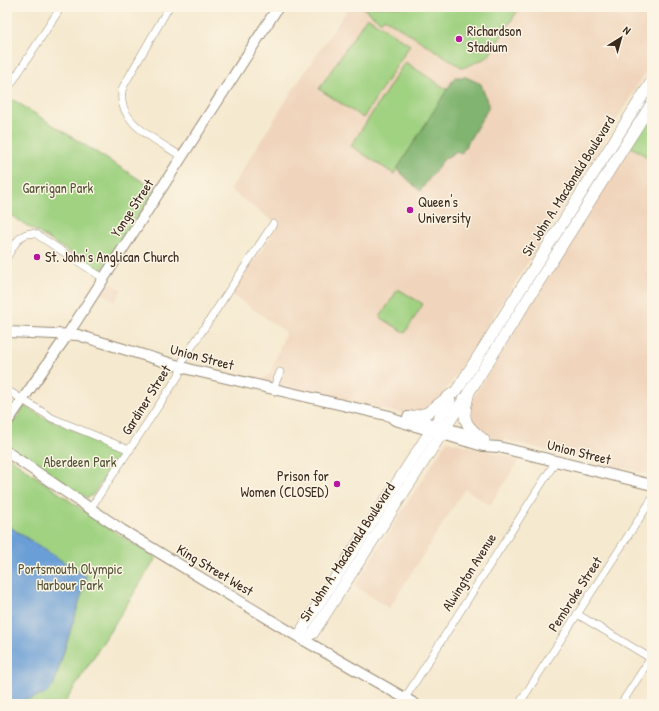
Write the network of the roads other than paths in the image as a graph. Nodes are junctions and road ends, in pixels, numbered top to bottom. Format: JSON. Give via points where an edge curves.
{"nodes":[{"id":1,"x":61,"y":7,"type":"edge"},
{"id":2,"x":168,"y":7,"type":"edge"},
{"id":3,"x":278,"y":7,"type":"edge"},
{"id":4,"x":652,"y":81,"type":"edge"},
{"id":5,"x":7,"y":90,"type":"edge"},
{"id":6,"x":652,"y":103,"type":"edge"},
{"id":7,"x":181,"y":156,"type":"junction"},
{"id":8,"x":273,"y":224,"type":"dead end"},
{"id":9,"x":7,"y":257,"type":"edge"},
{"id":10,"x":103,"y":278,"type":"junction"},
{"id":11,"x":7,"y":332,"type":"edge"},
{"id":12,"x":68,"y":334,"type":"junction"},
{"id":13,"x":182,"y":367,"type":"junction"},
{"id":14,"x":280,"y":372,"type":"dead end"},
{"id":15,"x":273,"y":389,"type":"junction"},
{"id":16,"x":7,"y":390,"type":"edge"},
{"id":17,"x":457,"y":390,"type":"junction"},
{"id":18,"x":469,"y":392,"type":"junction"},
{"id":19,"x":22,"y":400,"type":"junction"},
{"id":20,"x":390,"y":416,"type":"junction"},
{"id":21,"x":410,"y":417,"type":"junction"},
{"id":22,"x":7,"y":422,"type":"edge"},
{"id":23,"x":433,"y":428,"type":"junction"},
{"id":24,"x":444,"y":431,"type":"junction"},
{"id":25,"x":484,"y":440,"type":"junction"},
{"id":26,"x":499,"y":447,"type":"junction"},
{"id":27,"x":130,"y":450,"type":"junction"},
{"id":28,"x":7,"y":452,"type":"edge"},
{"id":29,"x":556,"y":461,"type":"junction"},
{"id":30,"x":652,"y":485,"type":"edge"},
{"id":31,"x":652,"y":499,"type":"edge"},
{"id":32,"x":90,"y":509,"type":"junction"},
{"id":33,"x":578,"y":614,"type":"junction"},
{"id":34,"x":302,"y":639,"type":"junction"},
{"id":35,"x":652,"y":658,"type":"edge"},
{"id":36,"x":405,"y":698,"type":"junction"},
{"id":37,"x":415,"y":704,"type":"edge"},
{"id":38,"x":519,"y":704,"type":"edge"},
{"id":39,"x":621,"y":704,"type":"edge"}],
"edges":[{"from":1,"to":5,"type":"street"},
{"from":2,"to":7,"type":"street","via":[[121,95],[122,104],[130,120]]},
{"from":3,"to":7,"type":"main road","name":"Yonge Street"},
{"from":4,"to":17,"type":"main road","name":"Sir John A. Macdonald Boulevard"},
{"from":6,"to":18,"type":"main road","name":"Sir John A. Macdonald Boulevard"},
{"from":7,"to":10,"type":"main road","name":"Yonge Street"},
{"from":8,"to":13,"type":"street","name":"Gardiner Street","via":[[187,354]]},
{"from":9,"to":10,"type":"street","via":[[21,236],[29,232]]},
{"from":10,"to":12,"type":"main road","name":"Yonge Street"},
{"from":11,"to":12,"type":"main road","name":"Union Street"},
{"from":12,"to":13,"type":"main road","name":"Union Street","via":[[88,337]]},
{"from":12,"to":19,"type":"main road","name":"Yonge Street"},
{"from":13,"to":15,"type":"main road","name":"Union Street"},
{"from":13,"to":27,"type":"street","name":"Gardiner Street"},
{"from":14,"to":15,"type":"street"},
{"from":15,"to":20,"type":"main road","name":"Union Street"},
{"from":16,"to":19,"type":"street"},
{"from":17,"to":21,"type":"main road","via":[[428,413]]},
{"from":17,"to":23,"type":"main road","name":"Sir John A. Macdonald Boulevard"},
{"from":18,"to":24,"type":"main road","name":"Sir John A. Macdonald Boulevard"},
{"from":18,"to":25,"type":"main road","via":[[464,411],[468,428]]},
{"from":19,"to":22,"type":"main road","name":"Yonge Street"},
{"from":19,"to":27,"type":"street","via":[[52,418]]},
{"from":20,"to":21,"type":"main road","name":"Union Street","via":[[396,414]]},
{"from":20,"to":23,"type":"main road","name":"Union Street","via":[[395,420]]},
{"from":21,"to":23,"type":"main road","name":"Union Street"},
{"from":23,"to":24,"type":"main road","name":"Union Street"},
{"from":23,"to":34,"type":"main road","name":"Sir John A. Macdonald Boulevard","via":[[303,628]]},
{"from":24,"to":25,"type":"main road","name":"Union Street"},
{"from":24,"to":26,"type":"main road","name":"Union Street","via":[[483,446]]},
{"from":24,"to":34,"type":"main road","name":"Sir John A. Macdonald Boulevard","via":[[313,633]]},
{"from":25,"to":26,"type":"main road","name":"Union Street"},
{"from":26,"to":29,"type":"main road","name":"Union Street"},
{"from":27,"to":32,"type":"street","name":"Gardiner Street"},
{"from":28,"to":32,"type":"main road","name":"King Street West"},
{"from":29,"to":30,"type":"main road","name":"Union Street"},
{"from":29,"to":36,"type":"street","name":"Alwington Avenue"},
{"from":31,"to":33,"type":"street","name":"Pembroke Street"},
{"from":32,"to":34,"type":"main road","name":"King Street West"},
{"from":33,"to":35,"type":"street"},
{"from":33,"to":38,"type":"street","name":"Pembroke Street"},
{"from":34,"to":36,"type":"main road","name":"King Street West"},
{"from":35,"to":39,"type":"street"},
{"from":36,"to":37,"type":"main road","name":"King Street West"}]}
